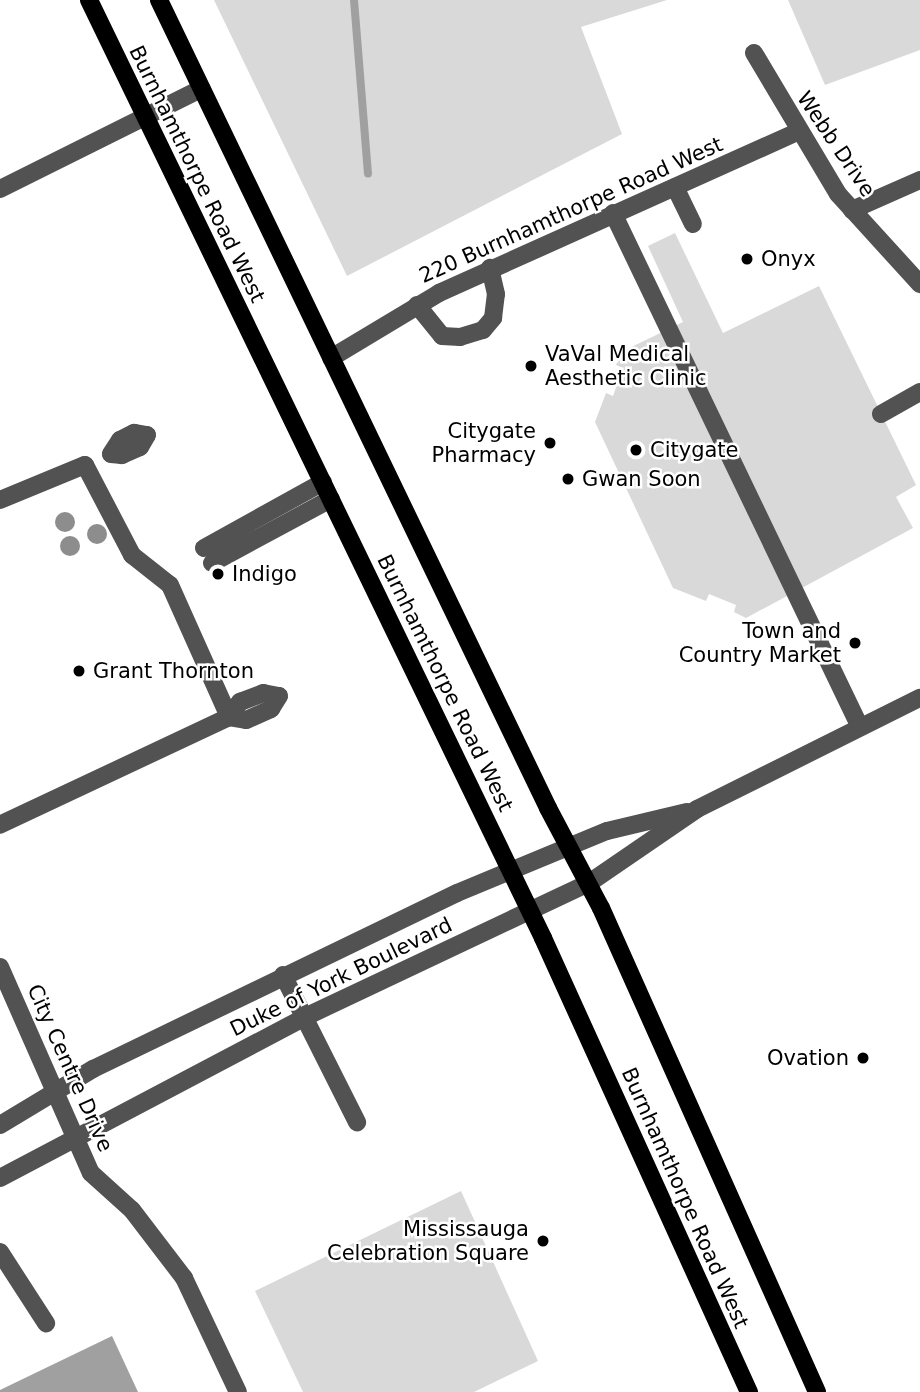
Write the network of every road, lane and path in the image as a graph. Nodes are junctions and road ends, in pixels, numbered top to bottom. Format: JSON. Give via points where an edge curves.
{"nodes":[{"id":1,"x":89,"y":0,"type":"edge"},
{"id":2,"x":159,"y":0,"type":"edge"},
{"id":3,"x":754,"y":53,"type":"dead end"},
{"id":4,"x":201,"y":89,"type":"junction"},
{"id":5,"x":145,"y":119,"type":"junction"},
{"id":6,"x":797,"y":132,"type":"junction"},
{"id":7,"x":920,"y":180,"type":"edge"},
{"id":8,"x":675,"y":187,"type":"junction"},
{"id":9,"x":0,"y":189,"type":"edge"},
{"id":10,"x":852,"y":210,"type":"junction"},
{"id":11,"x":613,"y":213,"type":"junction"},
{"id":12,"x":692,"y":224,"type":"dead end"},
{"id":13,"x":490,"y":268,"type":"junction"},
{"id":14,"x":920,"y":284,"type":"edge"},
{"id":15,"x":417,"y":305,"type":"junction"},
{"id":16,"x":331,"y":358,"type":"junction"},
{"id":17,"x":920,"y":392,"type":"edge"},
{"id":18,"x":881,"y":414,"type":"dead end"},
{"id":19,"x":323,"y":482,"type":"junction"},
{"id":20,"x":331,"y":499,"type":"junction"},
{"id":21,"x":0,"y":500,"type":"edge"},
{"id":22,"x":920,"y":698,"type":"edge"},
{"id":23,"x":859,"y":725,"type":"junction"},
{"id":24,"x":697,"y":809,"type":"junction"},
{"id":25,"x":0,"y":825,"type":"edge"},
{"id":26,"x":570,"y":845,"type":"junction"},
{"id":27,"x":510,"y":871,"type":"junction"},
{"id":28,"x":589,"y":883,"type":"junction"},
{"id":29,"x":530,"y":912,"type":"junction"},
{"id":30,"x":0,"y":967,"type":"edge"},
{"id":31,"x":283,"y":975,"type":"junction"},
{"id":32,"x":305,"y":1017,"type":"junction"},
{"id":33,"x":57,"y":1091,"type":"junction"},
{"id":34,"x":358,"y":1122,"type":"dead end"},
{"id":35,"x":0,"y":1125,"type":"edge"},
{"id":36,"x":76,"y":1136,"type":"junction"},
{"id":37,"x":0,"y":1178,"type":"edge"},
{"id":38,"x":0,"y":1252,"type":"edge"},
{"id":39,"x":46,"y":1323,"type":"dead end"},
{"id":40,"x":239,"y":1392,"type":"edge"},
{"id":41,"x":749,"y":1392,"type":"edge"},
{"id":42,"x":817,"y":1392,"type":"edge"}],
"edges":[{"from":1,"to":5,"type":"main road","name":"Burnhamthorpe Road West"},
{"from":2,"to":4,"type":"main road","name":"Burnhamthorpe Road West"},
{"from":3,"to":6,"type":"street","name":"Webb Drive"},
{"from":4,"to":5,"type":"street"},
{"from":4,"to":16,"type":"main road","name":"Burnhamthorpe Road West"},
{"from":5,"to":9,"type":"street"},
{"from":5,"to":19,"type":"main road","name":"Burnhamthorpe Road West"},
{"from":6,"to":8,"type":"street","name":"220 Burnhamthorpe Road West"},
{"from":6,"to":10,"type":"street","name":"Webb Drive"},
{"from":7,"to":10,"type":"street"},
{"from":8,"to":11,"type":"street","name":"220 Burnhamthorpe Road West"},
{"from":8,"to":12,"type":"street"},
{"from":10,"to":14,"type":"street","name":"Webb Drive"},
{"from":11,"to":13,"type":"street","name":"220 Burnhamthorpe Road West"},
{"from":11,"to":23,"type":"street"},
{"from":13,"to":15,"type":"street","name":"220 Burnhamthorpe Road West"},
{"from":13,"to":15,"type":"street","via":[[496,294],[493,318],[483,330],[460,337],[442,336]]},
{"from":15,"to":16,"type":"street","name":"220 Burnhamthorpe Road West"},
{"from":16,"to":26,"type":"main road","name":"Burnhamthorpe Road West"},
{"from":17,"to":18,"type":"street"},
{"from":19,"to":20,"type":"main road","name":"Burnhamthorpe Road West"},
{"from":19,"to":20,"type":"street","via":[[208,555]]},
{"from":20,"to":27,"type":"main road","name":"Burnhamthorpe Road West"},
{"from":21,"to":25,"type":"street","via":[[85,465],[132,555],[170,585],[229,716]]},
{"from":22,"to":23,"type":"street","name":"Duke of York Boulevard"},
{"from":23,"to":24,"type":"street","name":"Duke of York Boulevard"},
{"from":24,"to":26,"type":"street","name":"Duke of York Boulevard"},
{"from":24,"to":28,"type":"street","name":"Duke of York Boulevard"},
{"from":26,"to":27,"type":"street","name":"Duke of York Boulevard"},
{"from":26,"to":28,"type":"main road","name":"Burnhamthorpe Road West"},
{"from":27,"to":29,"type":"main road","name":"Burnhamthorpe Road West"},
{"from":27,"to":31,"type":"street","name":"Duke of York Boulevard"},
{"from":28,"to":29,"type":"street","name":"Duke of York Boulevard"},
{"from":28,"to":42,"type":"main road","name":"Burnhamthorpe Road West"},
{"from":29,"to":32,"type":"street","name":"Duke of York Boulevard"},
{"from":29,"to":41,"type":"main road","name":"Burnhamthorpe Road West"},
{"from":30,"to":33,"type":"street","name":"City Centre Drive"},
{"from":31,"to":32,"type":"street"},
{"from":31,"to":33,"type":"street","name":"Duke of York Boulevard"},
{"from":32,"to":34,"type":"street"},
{"from":32,"to":36,"type":"street","name":"Duke of York Boulevard"},
{"from":33,"to":35,"type":"street","name":"Duke of York Boulevard"},
{"from":33,"to":36,"type":"street","name":"City Centre Drive"},
{"from":36,"to":37,"type":"street","name":"Duke of York Boulevard"},
{"from":36,"to":40,"type":"street","name":"City Centre Drive","via":[[91,1173],[132,1210],[184,1278]]},
{"from":38,"to":39,"type":"street"}]}
